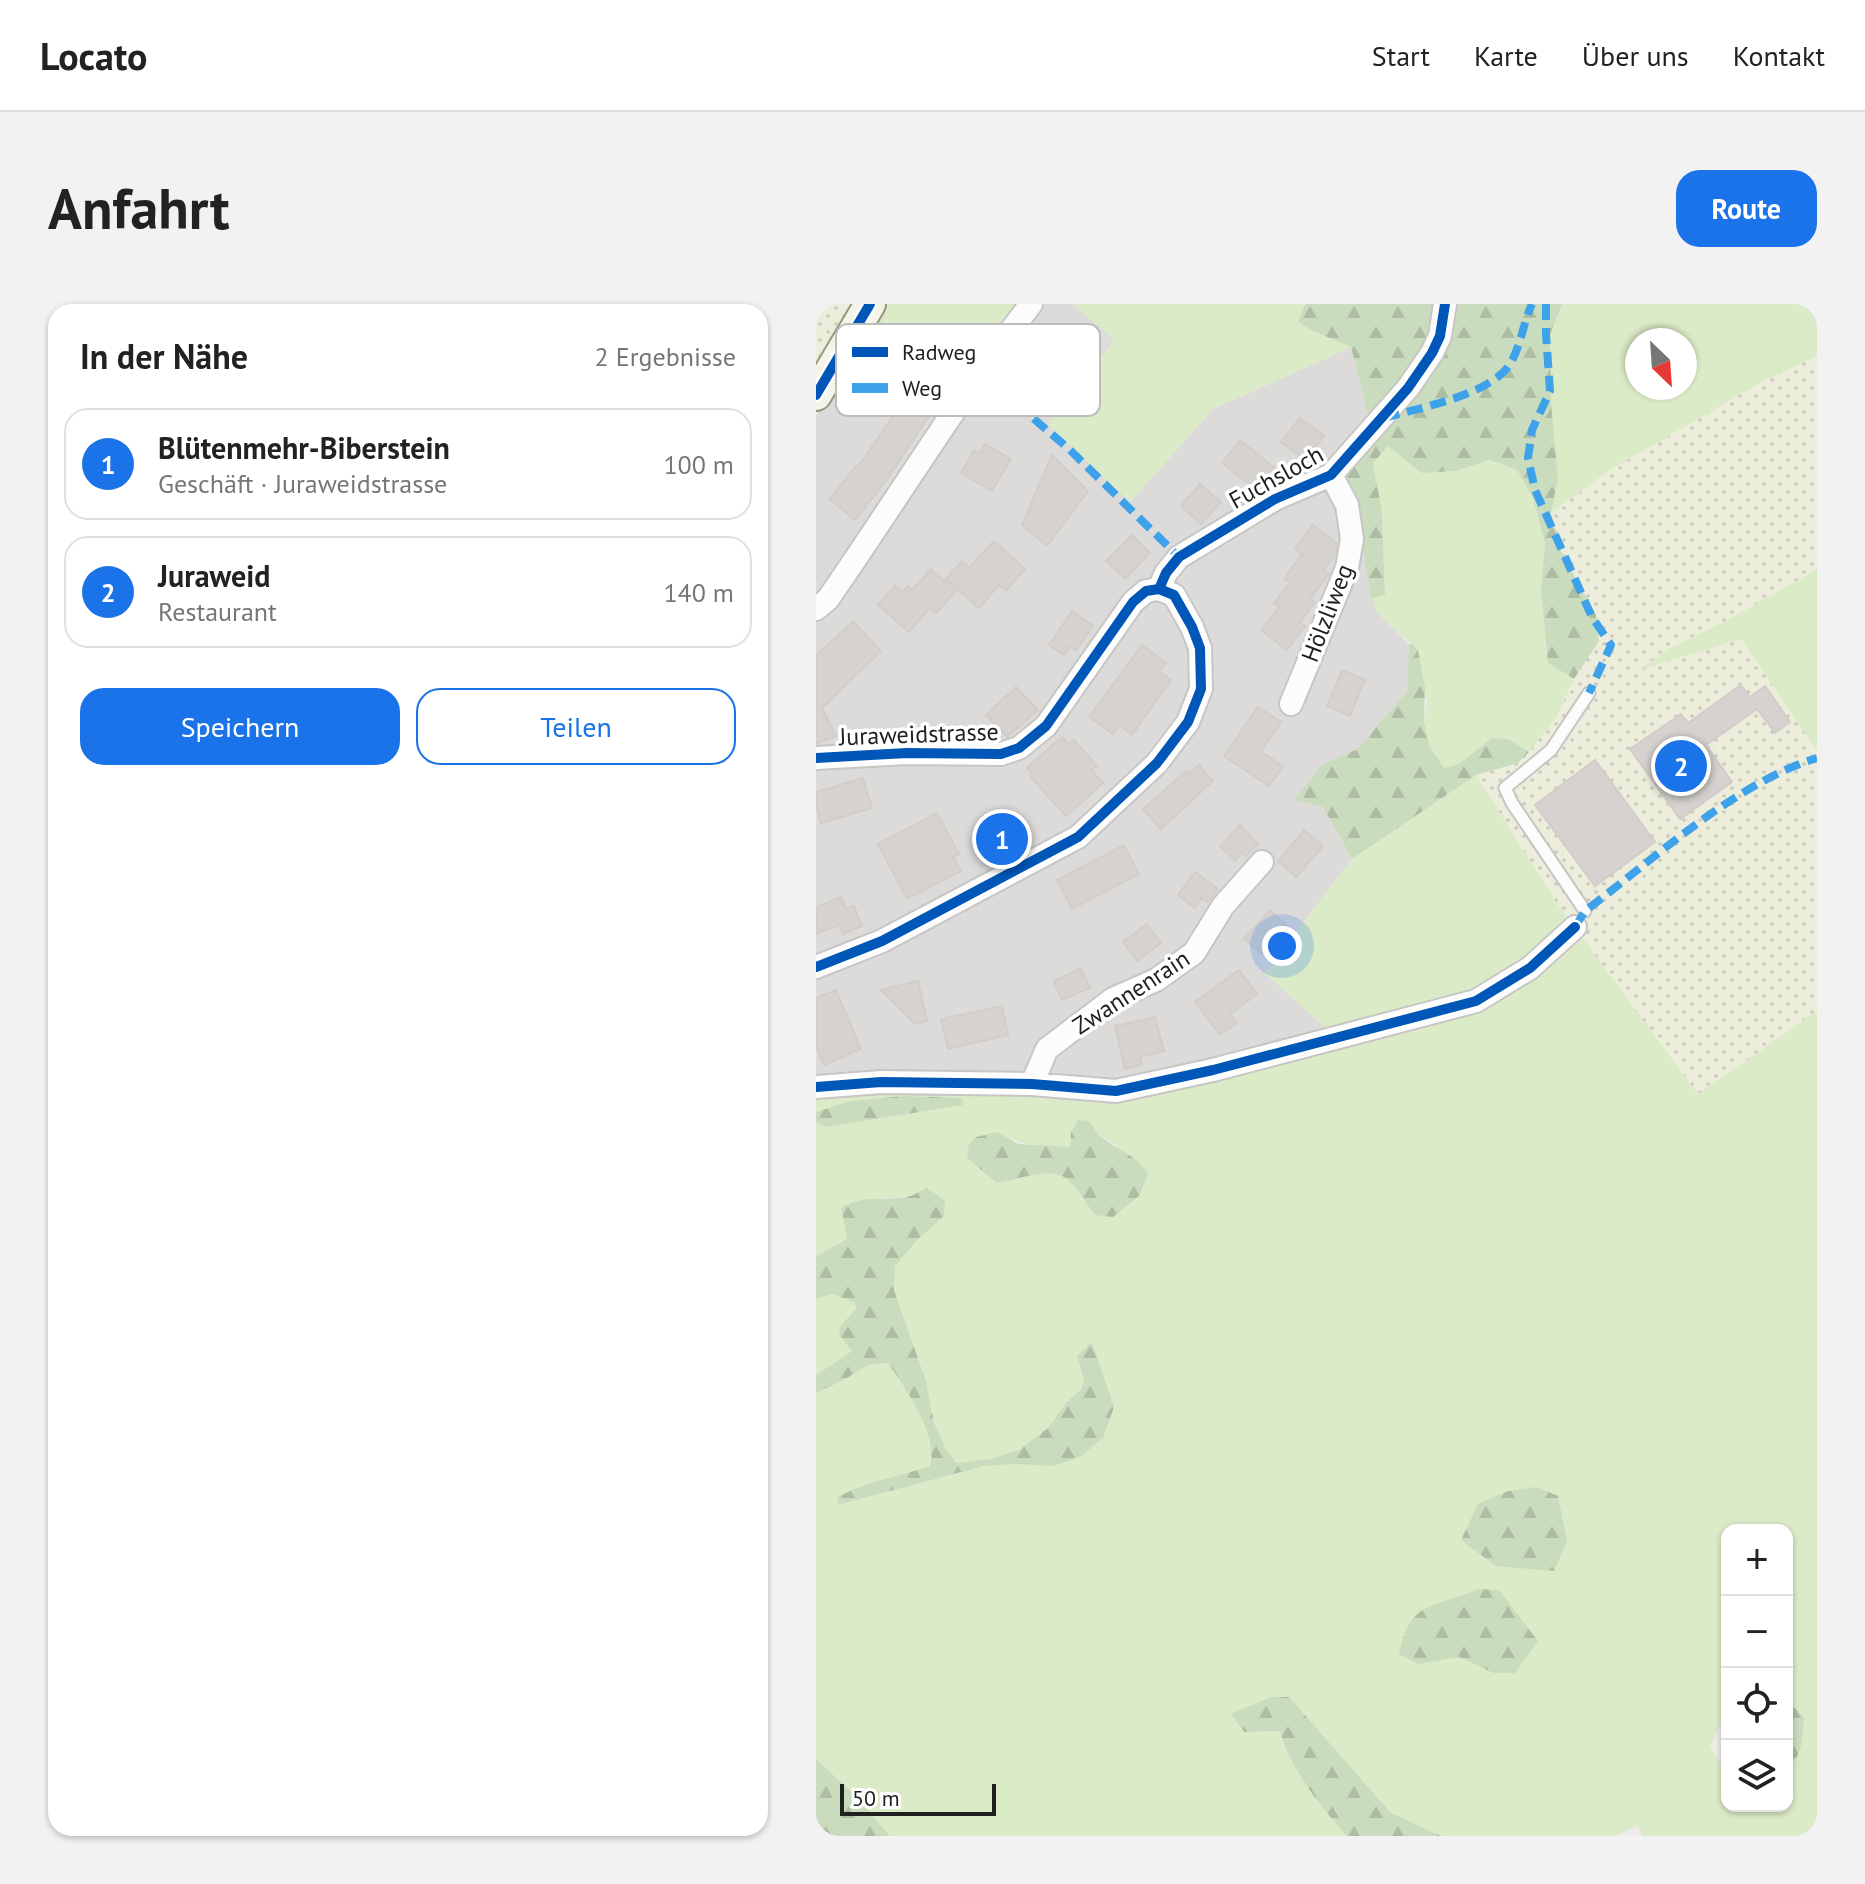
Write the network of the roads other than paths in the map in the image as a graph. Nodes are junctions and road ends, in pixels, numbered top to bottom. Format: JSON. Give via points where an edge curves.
{"nodes":[{"id":1,"x":870,"y":304,"type":"edge"},
{"id":2,"x":1031,"y":304,"type":"edge"},
{"id":3,"x":1445,"y":304,"type":"edge"},
{"id":4,"x":858,"y":324,"type":"edge"},
{"id":5,"x":1016,"y":324,"type":"edge"},
{"id":6,"x":836,"y":361,"type":"edge"},
{"id":7,"x":816,"y":395,"type":"edge"},
{"id":8,"x":951,"y":416,"type":"edge"},
{"id":9,"x":1331,"y":475,"type":"junction"},
{"id":10,"x":1159,"y":589,"type":"junction"},
{"id":11,"x":816,"y":609,"type":"edge"},
{"id":12,"x":1589,"y":693,"type":"dead end"},
{"id":13,"x":1291,"y":704,"type":"dead end"},
{"id":14,"x":816,"y":758,"type":"edge"},
{"id":15,"x":1262,"y":862,"type":"dead end"},
{"id":16,"x":1580,"y":919,"type":"joint"},
{"id":17,"x":816,"y":967,"type":"edge"},
{"id":18,"x":1032,"y":1084,"type":"junction"},
{"id":19,"x":816,"y":1087,"type":"edge"}],
"edges":[{"from":1,"to":4,"type":"street"},
{"from":2,"to":5,"type":"street"},
{"from":3,"to":9,"type":"street","name":"Fuchsloch","via":[[1432,353]]},
{"from":6,"to":7,"type":"street"},
{"from":8,"to":11,"type":"street","via":[[828,599]]},
{"from":9,"to":10,"type":"street","name":"Fuchsloch","via":[[1275,499],[1179,557]]},
{"from":9,"to":13,"type":"street","name":"Hölzliweg","via":[[1347,505],[1352,539],[1347,568]]},
{"from":10,"to":14,"type":"street","name":"Juraweidstrasse","via":[[1146,591],[1133,602],[1046,726],[1019,748],[1001,754]]},
{"from":10,"to":17,"type":"street","via":[[1174,595],[1192,627],[1200,648],[1201,689],[1188,722],[1157,763],[1078,837],[882,941]]},
{"from":12,"to":16,"type":"lane","via":[[1551,750],[1505,788]]},
{"from":15,"to":18,"type":"street","name":"Zwannenrain","via":[[1223,906],[1194,953],[1156,980],[1113,999],[1047,1049]]},
{"from":16,"to":18,"type":"street","via":[[1530,968],[1476,1001],[1116,1091]]},
{"from":18,"to":19,"type":"street","via":[[881,1082]]}]}
